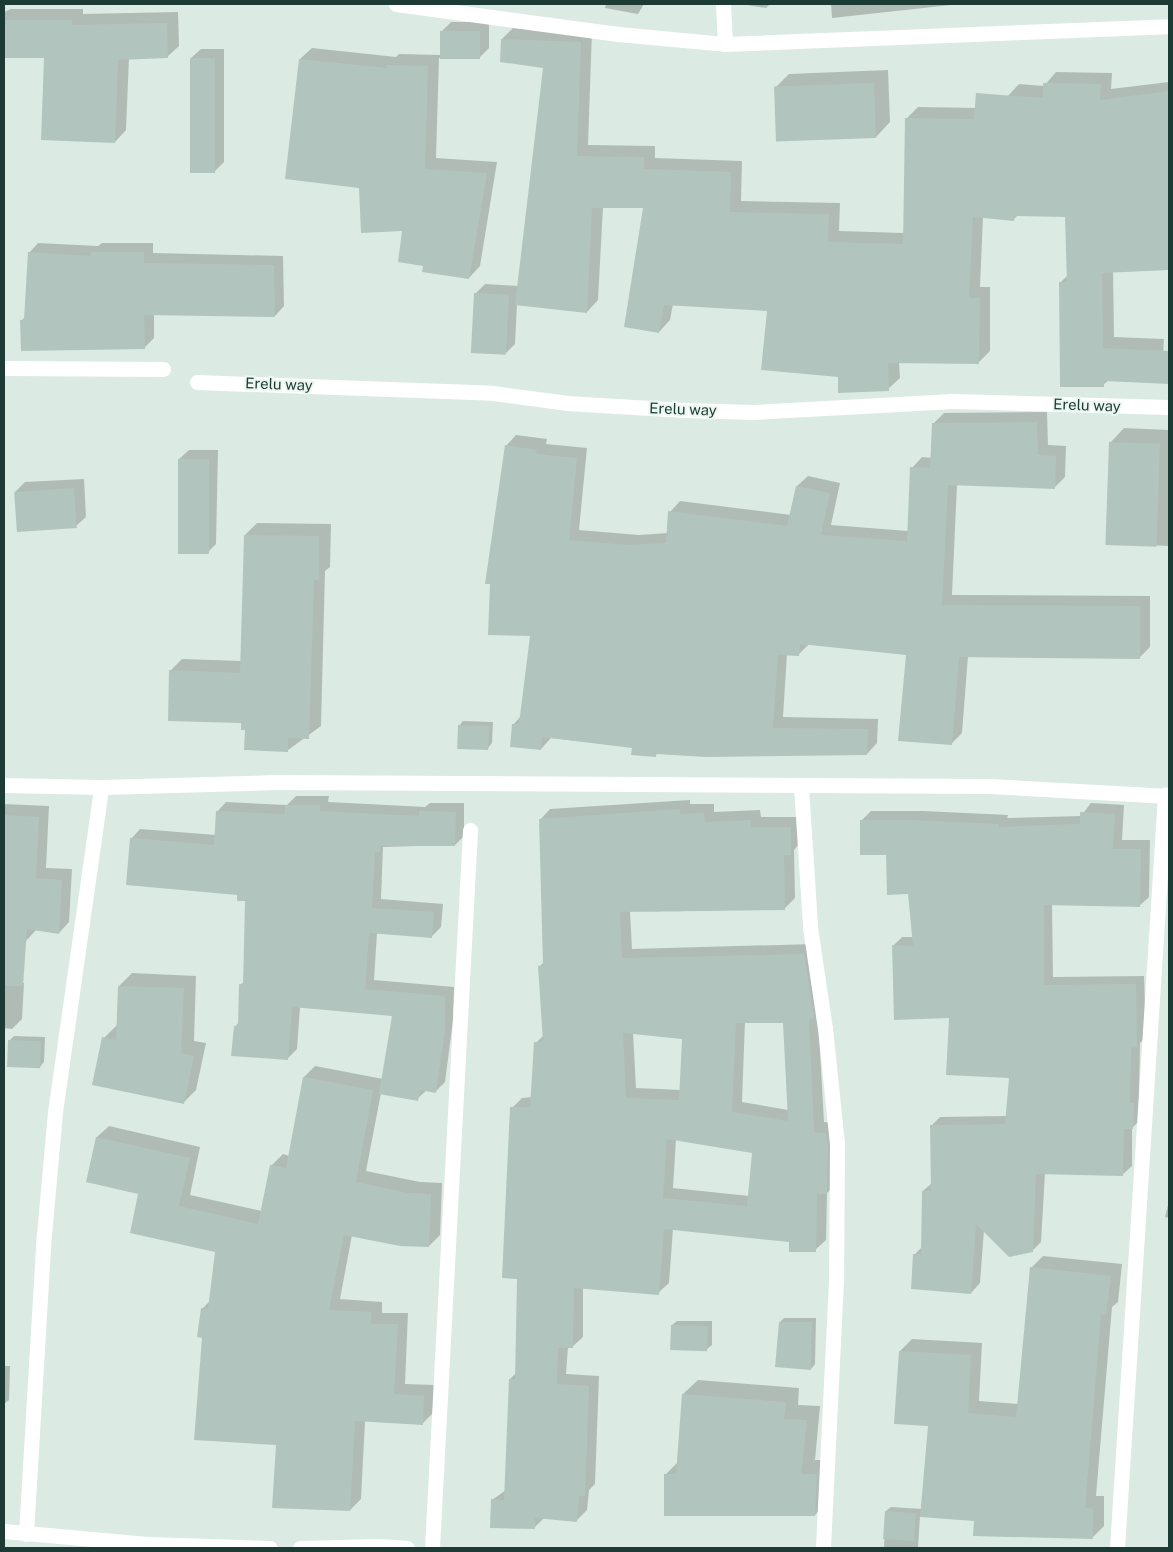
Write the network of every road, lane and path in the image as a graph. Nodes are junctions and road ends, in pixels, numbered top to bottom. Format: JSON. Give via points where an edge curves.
{"nodes":[{"id":1,"x":396,"y":4,"type":"edge"},
{"id":2,"x":723,"y":4,"type":"edge"},
{"id":3,"x":1169,"y":26,"type":"edge"},
{"id":4,"x":725,"y":44,"type":"junction"},
{"id":5,"x":4,"y":368,"type":"edge"},
{"id":6,"x":163,"y":369,"type":"dead end"},
{"id":7,"x":197,"y":382,"type":"dead end"},
{"id":8,"x":1169,"y":407,"type":"edge"},
{"id":9,"x":4,"y":785,"type":"edge"},
{"id":10,"x":800,"y":786,"type":"junction"},
{"id":11,"x":101,"y":787,"type":"junction"},
{"id":12,"x":1167,"y":796,"type":"edge"},
{"id":13,"x":470,"y":830,"type":"dead end"},
{"id":14,"x":4,"y":1531,"type":"edge"},
{"id":15,"x":26,"y":1534,"type":"junction"},
{"id":16,"x":57,"y":1543,"type":"edge"},
{"id":17,"x":270,"y":1548,"type":"edge"},
{"id":18,"x":300,"y":1548,"type":"edge"},
{"id":19,"x":407,"y":1548,"type":"edge"},
{"id":20,"x":432,"y":1548,"type":"edge"},
{"id":21,"x":823,"y":1548,"type":"edge"},
{"id":22,"x":1117,"y":1548,"type":"edge"}],
"edges":[{"from":1,"to":4,"type":"street","via":[[618,34]]},
{"from":2,"to":4,"type":"street"},
{"from":3,"to":4,"type":"street"},
{"from":5,"to":6,"type":"street"},
{"from":7,"to":8,"type":"street","name":"Erelu way","via":[[493,393],[568,403],[710,411],[754,412],[953,401]]},
{"from":9,"to":11,"type":"street"},
{"from":10,"to":11,"type":"street","via":[[276,782]]},
{"from":10,"to":12,"type":"street","via":[[989,786]]},
{"from":10,"to":21,"type":"street","via":[[810,927],[837,1144],[836,1281]]},
{"from":11,"to":15,"type":"street","via":[[55,1112],[44,1235]]},
{"from":12,"to":22,"type":"street"},
{"from":13,"to":20,"type":"street"},
{"from":14,"to":15,"type":"street"},
{"from":15,"to":16,"type":"street"},
{"from":16,"to":17,"type":"street"},
{"from":18,"to":19,"type":"street"}]}
